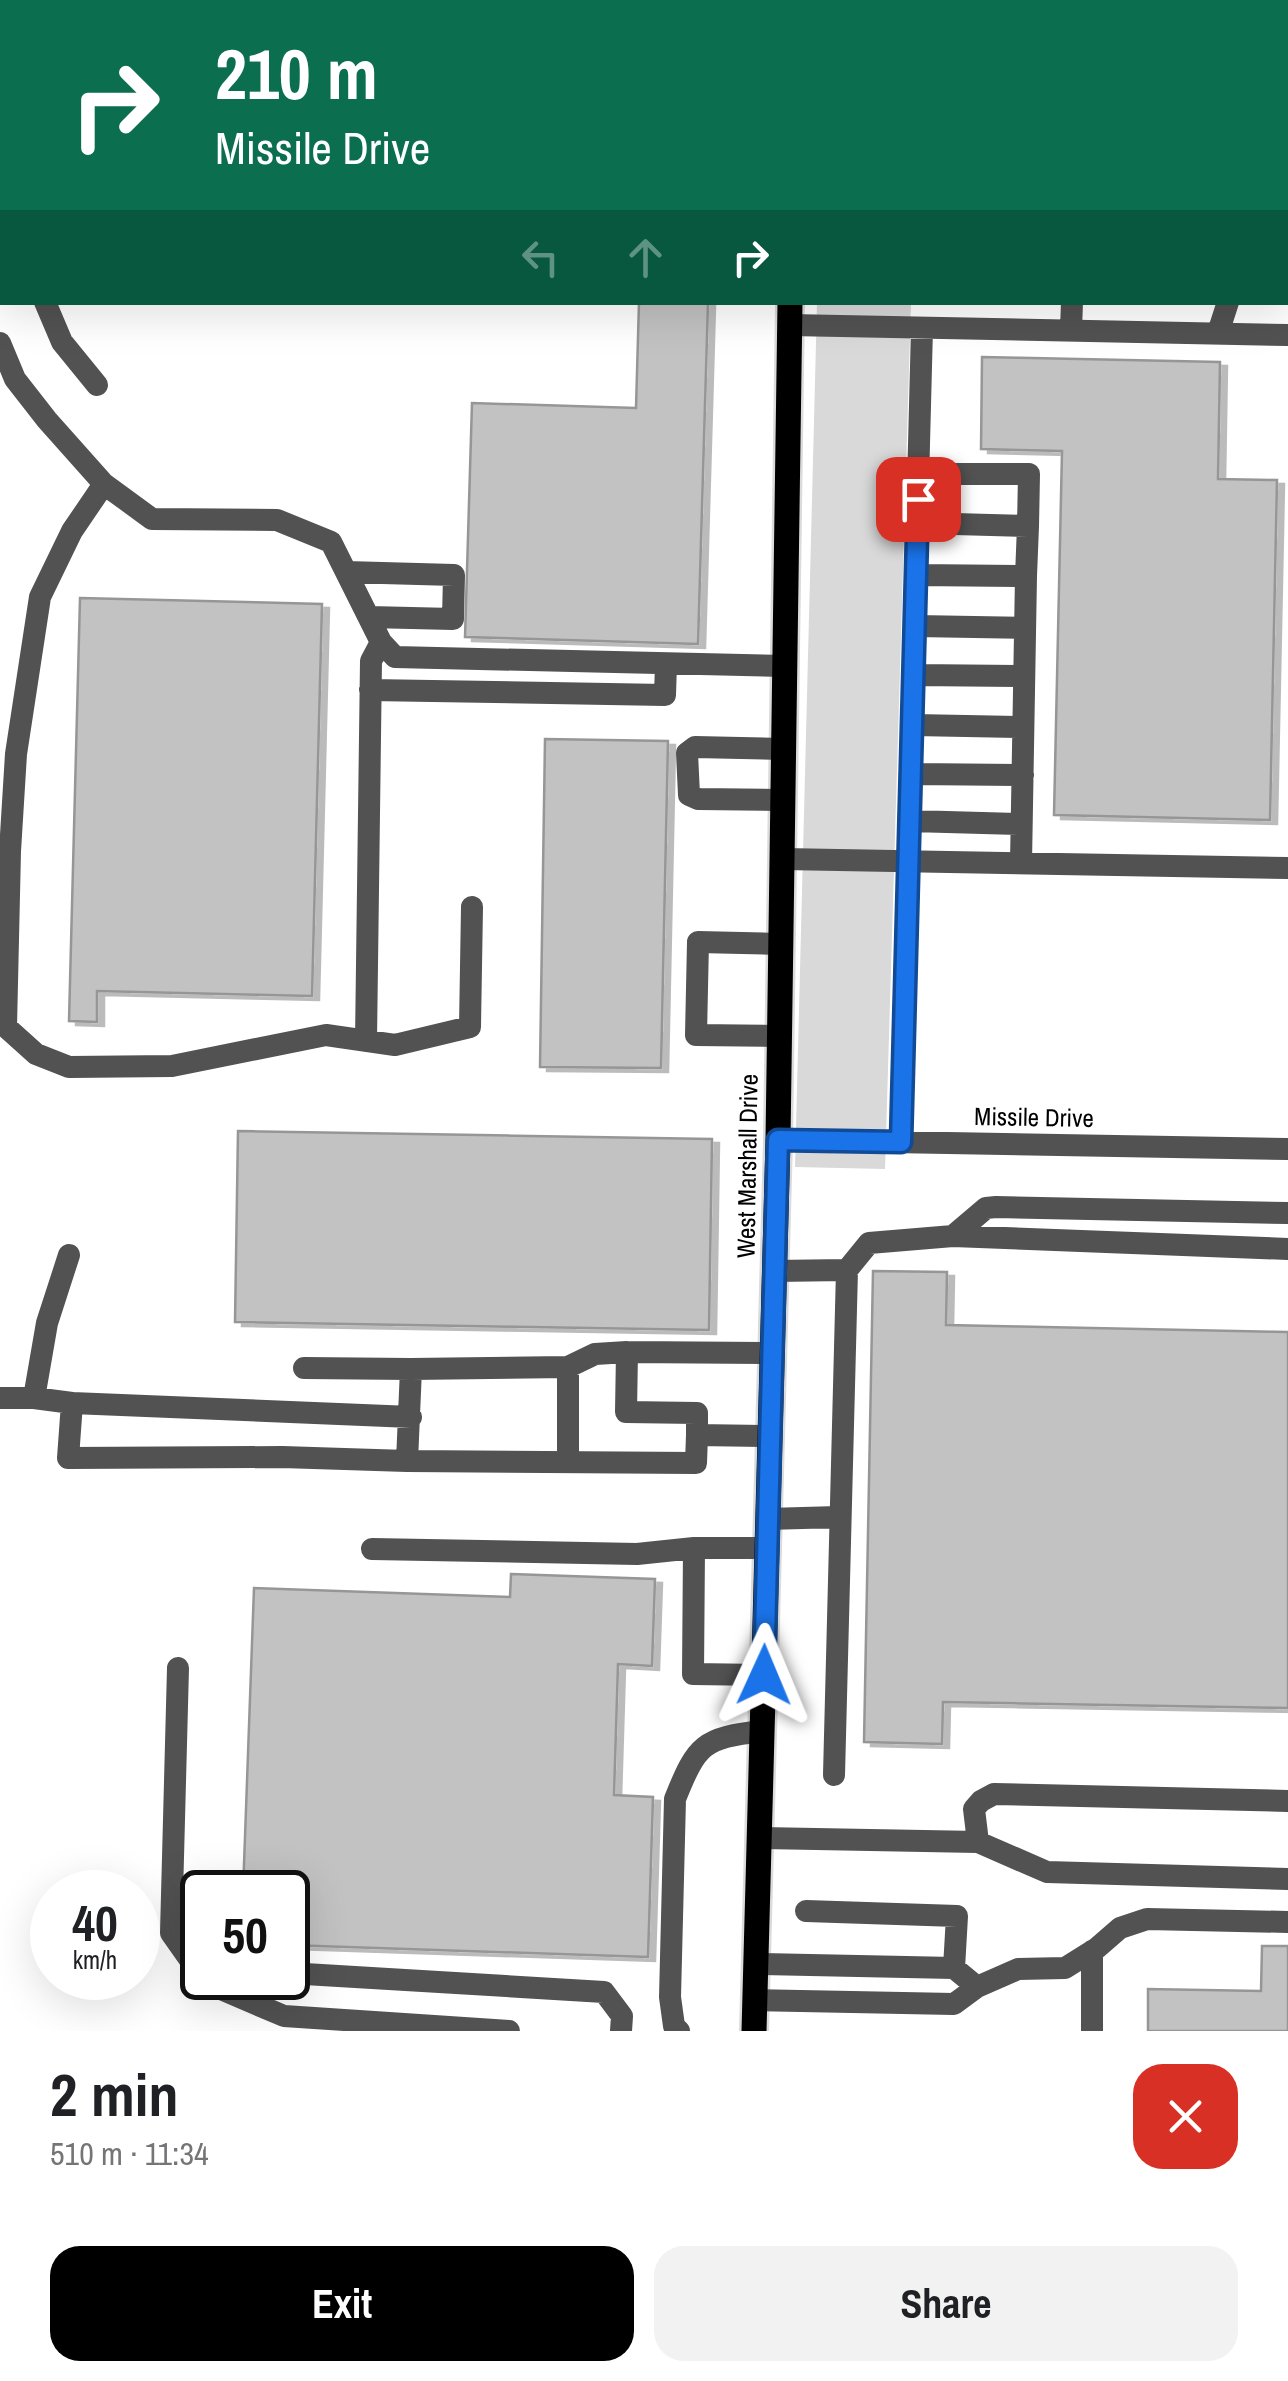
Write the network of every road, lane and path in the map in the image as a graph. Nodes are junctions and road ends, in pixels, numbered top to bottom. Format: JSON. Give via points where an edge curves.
{"nodes":[{"id":1,"x":45,"y":305,"type":"edge"},
{"id":2,"x":1072,"y":305,"type":"edge"},
{"id":3,"x":1227,"y":305,"type":"edge"},
{"id":4,"x":790,"y":314,"type":"edge"},
{"id":5,"x":922,"y":328,"type":"junction"},
{"id":6,"x":1071,"y":330,"type":"junction"},
{"id":7,"x":1218,"y":334,"type":"junction"},
{"id":8,"x":1288,"y":335,"type":"edge"},
{"id":9,"x":0,"y":343,"type":"edge"},
{"id":10,"x":98,"y":385,"type":"dead end"},
{"id":11,"x":919,"y":474,"type":"junction"},
{"id":12,"x":104,"y":484,"type":"junction"},
{"id":13,"x":918,"y":523,"type":"junction"},
{"id":14,"x":1028,"y":526,"type":"junction"},
{"id":15,"x":346,"y":572,"type":"junction"},
{"id":16,"x":917,"y":575,"type":"junction"},
{"id":17,"x":1026,"y":576,"type":"junction"},
{"id":18,"x":369,"y":617,"type":"junction"},
{"id":19,"x":916,"y":626,"type":"junction"},
{"id":20,"x":1025,"y":628,"type":"junction"},
{"id":21,"x":382,"y":642,"type":"junction"},
{"id":22,"x":666,"y":664,"type":"junction"},
{"id":23,"x":785,"y":666,"type":"junction"},
{"id":24,"x":915,"y":675,"type":"junction"},
{"id":25,"x":1024,"y":676,"type":"junction"},
{"id":26,"x":370,"y":690,"type":"junction"},
{"id":27,"x":914,"y":724,"type":"junction"},
{"id":28,"x":1024,"y":727,"type":"junction"},
{"id":29,"x":784,"y":749,"type":"junction"},
{"id":30,"x":912,"y":774,"type":"junction"},
{"id":31,"x":1023,"y":775,"type":"junction"},
{"id":32,"x":784,"y":800,"type":"junction"},
{"id":33,"x":911,"y":821,"type":"junction"},
{"id":34,"x":1022,"y":824,"type":"junction"},
{"id":35,"x":783,"y":859,"type":"junction"},
{"id":36,"x":910,"y":862,"type":"junction"},
{"id":37,"x":1021,"y":863,"type":"junction"},
{"id":38,"x":1288,"y":868,"type":"edge"},
{"id":39,"x":472,"y":907,"type":"dead end"},
{"id":40,"x":781,"y":944,"type":"junction"},
{"id":41,"x":778,"y":1036,"type":"junction"},
{"id":42,"x":366,"y":1041,"type":"junction"},
{"id":43,"x":778,"y":1140,"type":"junction"},
{"id":44,"x":901,"y":1142,"type":"junction"},
{"id":45,"x":1288,"y":1148,"type":"edge"},
{"id":46,"x":1288,"y":1212,"type":"edge"},
{"id":47,"x":953,"y":1236,"type":"junction"},
{"id":48,"x":1288,"y":1249,"type":"edge"},
{"id":49,"x":69,"y":1255,"type":"dead end"},
{"id":50,"x":847,"y":1270,"type":"junction"},
{"id":51,"x":774,"y":1271,"type":"junction"},
{"id":52,"x":627,"y":1352,"type":"junction"},
{"id":53,"x":772,"y":1353,"type":"junction"},
{"id":54,"x":568,"y":1367,"type":"junction"},
{"id":55,"x":304,"y":1368,"type":"dead end"},
{"id":56,"x":411,"y":1369,"type":"junction"},
{"id":57,"x":0,"y":1398,"type":"edge"},
{"id":58,"x":34,"y":1398,"type":"junction"},
{"id":59,"x":72,"y":1403,"type":"junction"},
{"id":60,"x":411,"y":1416,"type":"junction"},
{"id":61,"x":697,"y":1435,"type":"junction"},
{"id":62,"x":770,"y":1436,"type":"junction"},
{"id":63,"x":407,"y":1461,"type":"junction"},
{"id":64,"x":568,"y":1461,"type":"junction"},
{"id":65,"x":838,"y":1516,"type":"junction"},
{"id":66,"x":767,"y":1519,"type":"junction"},
{"id":67,"x":694,"y":1548,"type":"junction"},
{"id":68,"x":766,"y":1548,"type":"junction"},
{"id":69,"x":372,"y":1549,"type":"dead end"},
{"id":70,"x":178,"y":1668,"type":"dead end"},
{"id":71,"x":764,"y":1675,"type":"junction"},
{"id":72,"x":762,"y":1731,"type":"junction"},
{"id":73,"x":834,"y":1775,"type":"dead end"},
{"id":74,"x":1288,"y":1801,"type":"edge"},
{"id":75,"x":760,"y":1838,"type":"junction"},
{"id":76,"x":978,"y":1842,"type":"junction"},
{"id":77,"x":1288,"y":1879,"type":"edge"},
{"id":78,"x":806,"y":1911,"type":"dead end"},
{"id":79,"x":1288,"y":1922,"type":"edge"},
{"id":80,"x":180,"y":1944,"type":"edge"},
{"id":81,"x":1092,"y":1951,"type":"junction"},
{"id":82,"x":756,"y":1964,"type":"junction"},
{"id":83,"x":954,"y":1968,"type":"junction"},
{"id":84,"x":310,"y":1974,"type":"edge"},
{"id":85,"x":976,"y":1987,"type":"junction"},
{"id":86,"x":250,"y":2000,"type":"edge"},
{"id":87,"x":755,"y":2000,"type":"junction"},
{"id":88,"x":509,"y":2031,"type":"edge"},
{"id":89,"x":621,"y":2031,"type":"edge"},
{"id":90,"x":679,"y":2031,"type":"edge"},
{"id":91,"x":754,"y":2031,"type":"edge"},
{"id":92,"x":1092,"y":2031,"type":"edge"}],
"edges":[{"from":1,"to":10,"type":"lane","via":[[62,342]]},
{"from":2,"to":6,"type":"lane"},
{"from":3,"to":7,"type":"lane"},
{"from":4,"to":5,"type":"lane"},
{"from":4,"to":23,"type":"main road","name":"West Marshall Drive"},
{"from":5,"to":6,"type":"lane"},
{"from":5,"to":11,"type":"lane"},
{"from":6,"to":7,"type":"lane"},
{"from":7,"to":8,"type":"lane"},
{"from":9,"to":12,"type":"lane","via":[[15,378]]},
{"from":11,"to":13,"type":"lane"},
{"from":11,"to":14,"type":"lane","via":[[1029,474]]},
{"from":12,"to":15,"type":"lane","via":[[152,519],[277,520],[330,542]]},
{"from":12,"to":42,"type":"lane","via":[[40,597],[16,754],[6,1028],[36,1054],[69,1066],[172,1066],[326,1035]]},
{"from":13,"to":14,"type":"lane"},
{"from":13,"to":16,"type":"lane"},
{"from":14,"to":17,"type":"lane"},
{"from":15,"to":18,"type":"lane"},
{"from":15,"to":18,"type":"lane","via":[[454,576],[452,619]]},
{"from":16,"to":17,"type":"lane"},
{"from":16,"to":19,"type":"lane"},
{"from":17,"to":20,"type":"lane"},
{"from":18,"to":21,"type":"lane"},
{"from":19,"to":20,"type":"lane"},
{"from":19,"to":24,"type":"lane"},
{"from":20,"to":25,"type":"lane"},
{"from":21,"to":22,"type":"lane","via":[[395,657]]},
{"from":21,"to":26,"type":"lane","via":[[371,661]]},
{"from":22,"to":23,"type":"lane"},
{"from":22,"to":26,"type":"lane","via":[[665,695]]},
{"from":23,"to":29,"type":"main road","name":"West Marshall Drive"},
{"from":24,"to":25,"type":"lane"},
{"from":24,"to":27,"type":"lane"},
{"from":25,"to":28,"type":"lane"},
{"from":26,"to":42,"type":"lane"},
{"from":27,"to":28,"type":"lane"},
{"from":27,"to":30,"type":"lane"},
{"from":28,"to":31,"type":"lane"},
{"from":29,"to":32,"type":"main road","name":"West Marshall Drive"},
{"from":29,"to":32,"type":"lane","via":[[695,747],[685,767],[689,795],[698,799]]},
{"from":30,"to":31,"type":"lane"},
{"from":30,"to":33,"type":"lane"},
{"from":31,"to":34,"type":"lane"},
{"from":32,"to":35,"type":"main road","name":"West Marshall Drive"},
{"from":33,"to":34,"type":"lane"},
{"from":33,"to":36,"type":"lane"},
{"from":34,"to":37,"type":"lane"},
{"from":35,"to":36,"type":"lane"},
{"from":35,"to":40,"type":"main road","name":"West Marshall Drive"},
{"from":36,"to":37,"type":"lane"},
{"from":36,"to":44,"type":"lane"},
{"from":37,"to":38,"type":"lane"},
{"from":39,"to":42,"type":"lane","via":[[470,1027],[395,1046]]},
{"from":40,"to":41,"type":"main road","name":"West Marshall Drive"},
{"from":40,"to":41,"type":"lane","via":[[698,942],[696,1035]]},
{"from":41,"to":43,"type":"main road","name":"West Marshall Drive"},
{"from":43,"to":44,"type":"lane","name":"Missile Drive"},
{"from":43,"to":51,"type":"main road","name":"West Marshall Drive"},
{"from":44,"to":45,"type":"lane","name":"Missile Drive"},
{"from":46,"to":47,"type":"lane","via":[[996,1207]]},
{"from":47,"to":48,"type":"lane"},
{"from":47,"to":50,"type":"lane","via":[[869,1243]]},
{"from":49,"to":58,"type":"lane"},
{"from":50,"to":51,"type":"lane"},
{"from":50,"to":65,"type":"lane"},
{"from":51,"to":53,"type":"main road","name":"West Marshall Drive"},
{"from":52,"to":53,"type":"lane"},
{"from":52,"to":54,"type":"lane","via":[[595,1354]]},
{"from":52,"to":61,"type":"lane","via":[[626,1412],[697,1414]]},
{"from":53,"to":62,"type":"main road","name":"West Marshall Drive"},
{"from":54,"to":56,"type":"lane"},
{"from":54,"to":64,"type":"lane"},
{"from":55,"to":56,"type":"lane"},
{"from":56,"to":60,"type":"lane"},
{"from":57,"to":58,"type":"lane"},
{"from":58,"to":59,"type":"lane"},
{"from":59,"to":60,"type":"lane"},
{"from":59,"to":63,"type":"lane","via":[[68,1458]]},
{"from":60,"to":63,"type":"lane"},
{"from":61,"to":62,"type":"lane"},
{"from":61,"to":64,"type":"lane","via":[[696,1463]]},
{"from":62,"to":66,"type":"main road","name":"West Marshall Drive"},
{"from":63,"to":64,"type":"lane"},
{"from":65,"to":66,"type":"lane"},
{"from":65,"to":73,"type":"lane"},
{"from":66,"to":68,"type":"main road","name":"West Marshall Drive"},
{"from":67,"to":68,"type":"lane"},
{"from":67,"to":69,"type":"lane","via":[[637,1554]]},
{"from":67,"to":71,"type":"lane","via":[[693,1674]]},
{"from":68,"to":71,"type":"main road","name":"West Marshall Drive"},
{"from":70,"to":80,"type":"lane","via":[[171,1932]]},
{"from":71,"to":72,"type":"main road","name":"West Marshall Drive"},
{"from":72,"to":75,"type":"main road","name":"West Marshall Drive"},
{"from":72,"to":90,"type":"lane","via":[[723,1736],[701,1747],[675,1799],[670,1997]]},
{"from":74,"to":76,"type":"lane","via":[[994,1794],[974,1810]]},
{"from":75,"to":76,"type":"lane"},
{"from":75,"to":82,"type":"main road","name":"West Marshall Drive"},
{"from":76,"to":77,"type":"lane","via":[[1047,1872]]},
{"from":78,"to":83,"type":"lane","via":[[956,1916]]},
{"from":79,"to":81,"type":"lane","via":[[1146,1919],[1120,1928]]},
{"from":81,"to":85,"type":"lane","via":[[1065,1968],[1018,1970]]},
{"from":81,"to":92,"type":"lane"},
{"from":82,"to":83,"type":"lane"},
{"from":82,"to":87,"type":"main road","name":"West Marshall Drive"},
{"from":83,"to":85,"type":"lane"},
{"from":84,"to":89,"type":"lane","via":[[604,1992],[622,2016]]},
{"from":85,"to":87,"type":"lane","via":[[954,2004]]},
{"from":86,"to":88,"type":"lane","via":[[284,2016]]},
{"from":87,"to":91,"type":"main road","name":"West Marshall Drive"}]}
